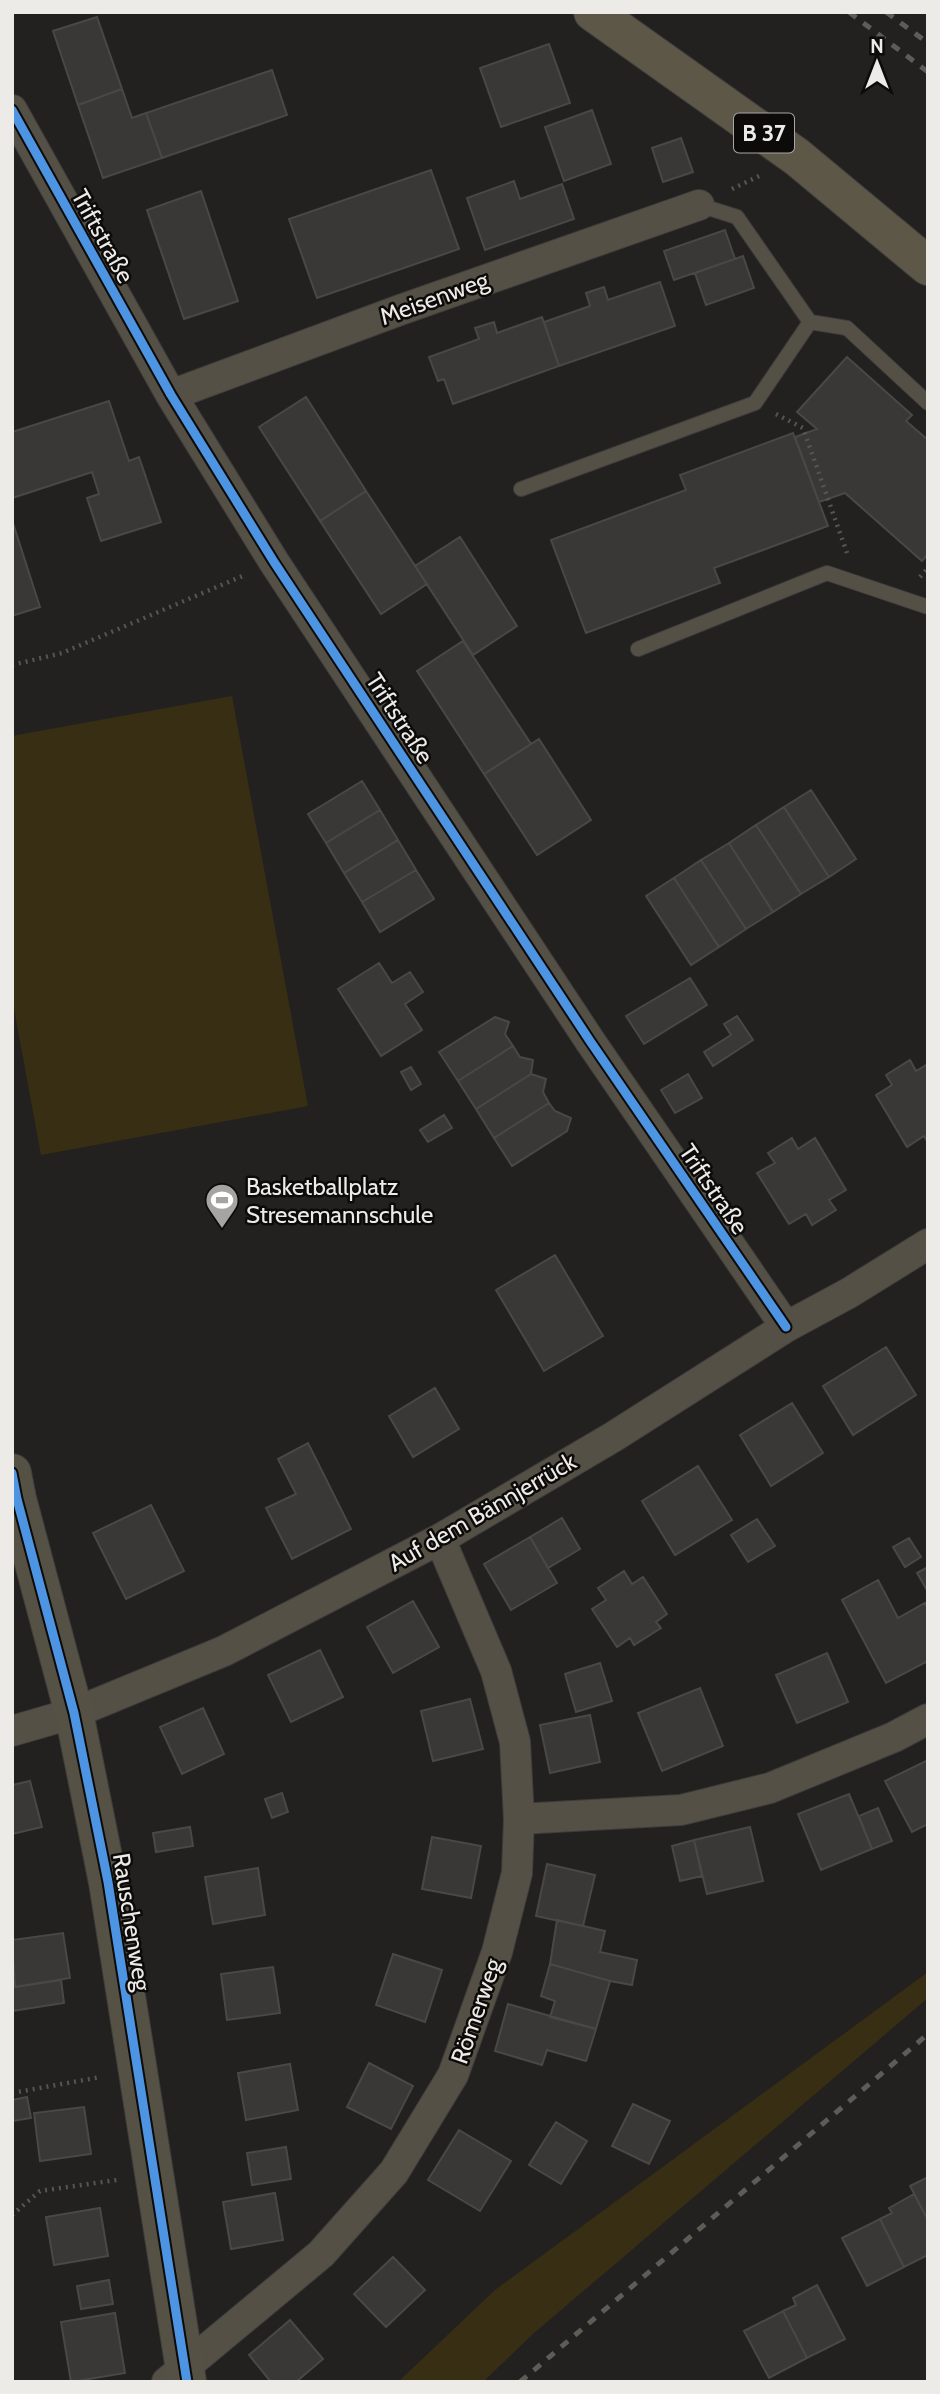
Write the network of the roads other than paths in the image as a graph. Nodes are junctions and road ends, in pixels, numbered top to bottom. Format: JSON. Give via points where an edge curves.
{"nodes":[{"id":1,"x":593,"y":12,"type":"edge"},
{"id":2,"x":12,"y":110,"type":"edge"},
{"id":3,"x":699,"y":205,"type":"joint"},
{"id":4,"x":928,"y":266,"type":"edge"},
{"id":5,"x":810,"y":322,"type":"junction"},
{"id":6,"x":171,"y":395,"type":"junction"},
{"id":7,"x":928,"y":403,"type":"edge"},
{"id":8,"x":521,"y":489,"type":"dead end"},
{"id":9,"x":928,"y":607,"type":"edge"},
{"id":10,"x":638,"y":649,"type":"dead end"},
{"id":11,"x":928,"y":1244,"type":"edge"},
{"id":12,"x":786,"y":1328,"type":"junction"},
{"id":13,"x":12,"y":1473,"type":"edge"},
{"id":14,"x":440,"y":1539,"type":"junction"},
{"id":15,"x":74,"y":1713,"type":"junction"},
{"id":16,"x":928,"y":1719,"type":"edge"},
{"id":17,"x":12,"y":1731,"type":"edge"},
{"id":18,"x":519,"y":1819,"type":"junction"},
{"id":19,"x":179,"y":2378,"type":"edge"}],
"edges":[{"from":1,"to":4,"type":"main road","number":"B 37","via":[[797,157]]},
{"from":2,"to":6,"type":"street","name":"Triftstraße"},
{"from":3,"to":5,"type":"lane","via":[[737,218]]},
{"from":3,"to":6,"type":"street","name":"Meisenweg"},
{"from":5,"to":7,"type":"lane","via":[[846,328]]},
{"from":5,"to":8,"type":"lane","via":[[755,403]]},
{"from":6,"to":12,"type":"street","name":"Triftstraße","via":[[274,562]]},
{"from":9,"to":10,"type":"lane","via":[[827,573]]},
{"from":11,"to":12,"type":"street","name":"Auf dem Bännjerrück"},
{"from":12,"to":14,"type":"street","name":"Auf dem Bännjerrück"},
{"from":13,"to":15,"type":"street","name":"Rauschenweg"},
{"from":14,"to":15,"type":"street","name":"Auf dem Bännjerrück","via":[[224,1651]]},
{"from":14,"to":18,"type":"street","name":"Römerweg","via":[[496,1671],[514,1742]]},
{"from":15,"to":17,"type":"street","name":"Auf dem Bännjerrück"},
{"from":15,"to":19,"type":"street","name":"Rauschenweg","via":[[108,1882]]},
{"from":16,"to":18,"type":"street","via":[[770,1788],[681,1810]]},
{"from":18,"to":19,"type":"street","name":"Römerweg","via":[[514,1886],[497,1952],[453,2076],[394,2172],[321,2254]]}]}
